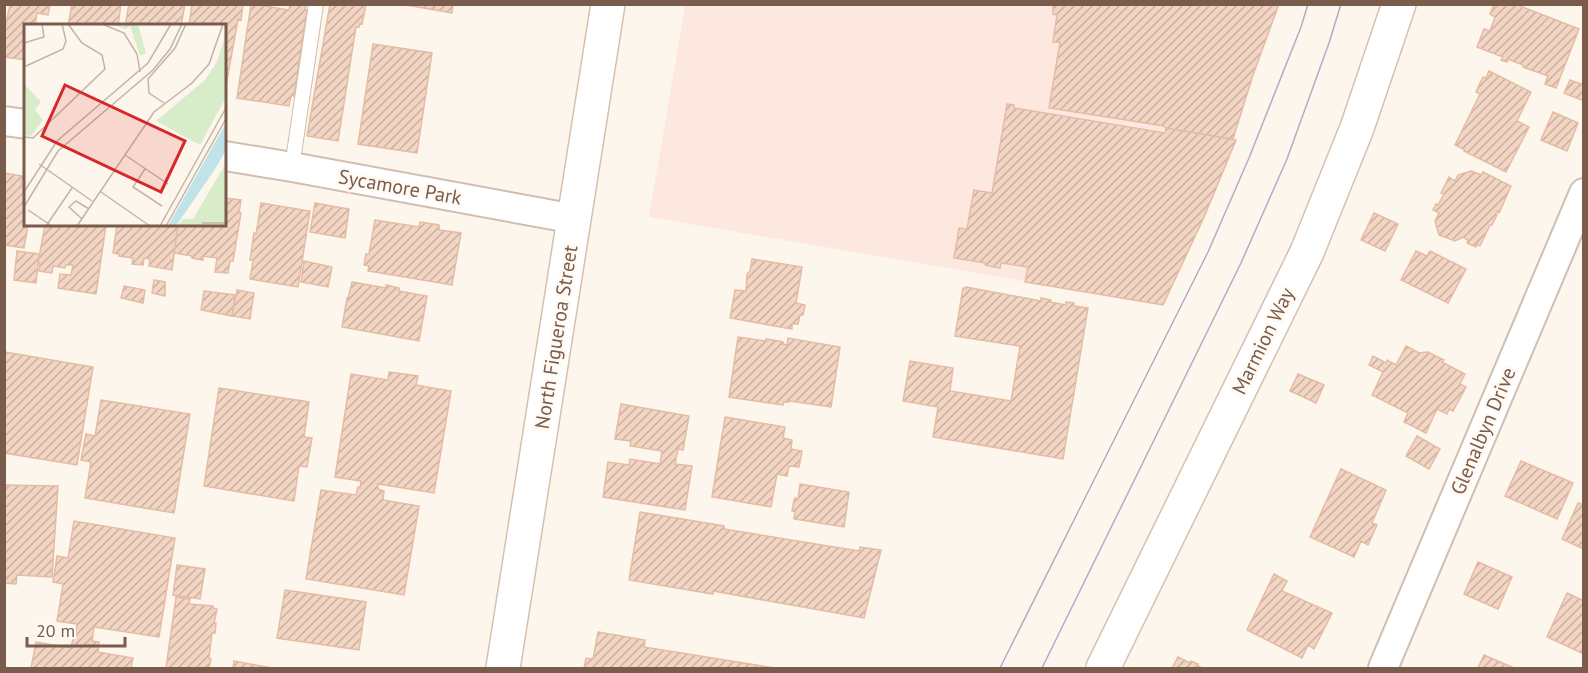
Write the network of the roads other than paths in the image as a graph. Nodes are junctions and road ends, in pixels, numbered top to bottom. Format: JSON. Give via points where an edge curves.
{"nodes":[{"id":1,"x":316,"y":4,"type":"edge"},
{"id":2,"x":608,"y":4,"type":"edge"},
{"id":3,"x":1399,"y":4,"type":"edge"},
{"id":4,"x":4,"y":121,"type":"edge"},
{"id":5,"x":24,"y":124,"type":"edge"},
{"id":6,"x":226,"y":156,"type":"edge"},
{"id":7,"x":292,"y":167,"type":"junction"},
{"id":8,"x":1584,"y":193,"type":"edge"},
{"id":9,"x":575,"y":219,"type":"junction"},
{"id":10,"x":503,"y":669,"type":"edge"},
{"id":11,"x":1103,"y":669,"type":"edge"},
{"id":12,"x":1383,"y":669,"type":"edge"}],
"edges":[{"from":1,"to":7,"type":"lane"},
{"from":2,"to":9,"type":"street","name":"North Figueroa Street"},
{"from":3,"to":11,"type":"street","name":"Marmion Way","via":[[1358,128],[1307,252]]},
{"from":4,"to":5,"type":"street"},
{"from":6,"to":7,"type":"street","name":"Sycamore Park"},
{"from":7,"to":9,"type":"street","name":"Sycamore Park"},
{"from":8,"to":12,"type":"street","name":"Glenalbyn Drive"},
{"from":9,"to":10,"type":"street","name":"North Figueroa Street"}]}
